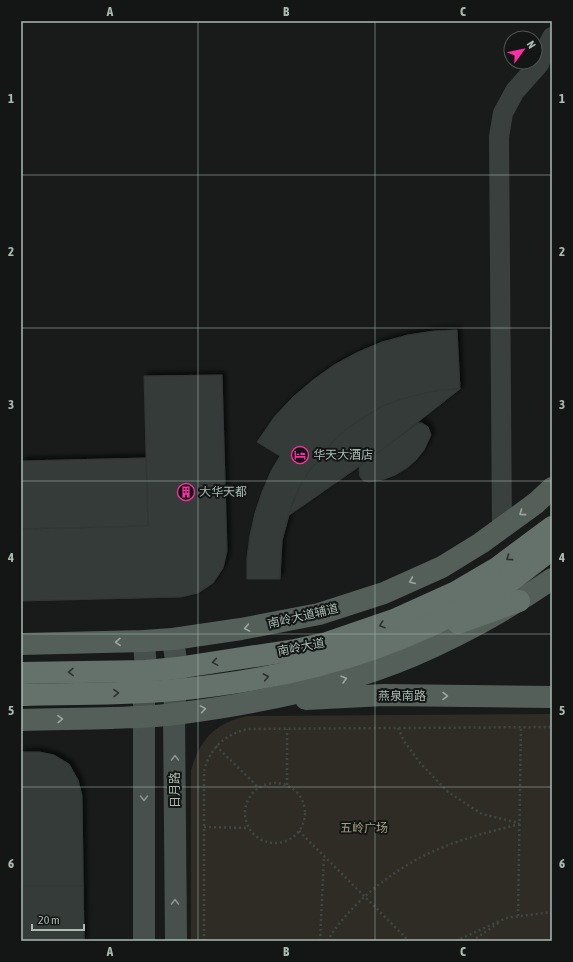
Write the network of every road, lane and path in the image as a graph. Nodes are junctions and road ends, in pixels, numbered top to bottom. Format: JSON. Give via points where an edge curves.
{"nodes":[{"id":1,"x":552,"y":37,"type":"edge"},
{"id":2,"x":552,"y":488,"type":"edge"},
{"id":3,"x":552,"y":527,"type":"edge"},
{"id":4,"x":502,"y":528,"type":"junction"},
{"id":5,"x":552,"y":549,"type":"edge"},
{"id":6,"x":552,"y":579,"type":"edge"},
{"id":7,"x":519,"y":601,"type":"junction"},
{"id":8,"x":403,"y":638,"type":"junction"},
{"id":9,"x":173,"y":639,"type":"junction"},
{"id":10,"x":144,"y":641,"type":"junction"},
{"id":11,"x":21,"y":644,"type":"edge"},
{"id":12,"x":177,"y":668,"type":"junction"},
{"id":13,"x":146,"y":671,"type":"junction"},
{"id":14,"x":21,"y":673,"type":"edge"},
{"id":15,"x":176,"y":690,"type":"junction"},
{"id":16,"x":144,"y":692,"type":"junction"},
{"id":17,"x":21,"y":695,"type":"edge"},
{"id":18,"x":552,"y":697,"type":"edge"},
{"id":19,"x":252,"y":702,"type":"junction"},
{"id":20,"x":174,"y":714,"type":"junction"},
{"id":21,"x":144,"y":717,"type":"junction"},
{"id":22,"x":21,"y":720,"type":"edge"},
{"id":23,"x":521,"y":727,"type":"junction"},
{"id":24,"x":552,"y":727,"type":"edge"},
{"id":25,"x":398,"y":728,"type":"junction"},
{"id":26,"x":287,"y":729,"type":"junction"},
{"id":27,"x":216,"y":746,"type":"junction"},
{"id":28,"x":287,"y":785,"type":"junction"},
{"id":29,"x":258,"y":787,"type":"junction"},
{"id":30,"x":520,"y":824,"type":"junction"},
{"id":31,"x":204,"y":827,"type":"junction"},
{"id":32,"x":248,"y":828,"type":"junction"},
{"id":33,"x":299,"y":831,"type":"junction"},
{"id":34,"x":324,"y":856,"type":"junction"},
{"id":35,"x":365,"y":897,"type":"junction"},
{"id":36,"x":552,"y":912,"type":"edge"},
{"id":37,"x":518,"y":916,"type":"junction"},
{"id":38,"x":506,"y":918,"type":"junction"},
{"id":39,"x":144,"y":941,"type":"edge"},
{"id":40,"x":176,"y":941,"type":"edge"},
{"id":41,"x":204,"y":941,"type":"edge"},
{"id":42,"x":320,"y":941,"type":"edge"},
{"id":43,"x":327,"y":941,"type":"edge"},
{"id":44,"x":409,"y":941,"type":"edge"},
{"id":45,"x":456,"y":941,"type":"edge"},
{"id":46,"x":472,"y":941,"type":"edge"}],
"edges":[{"from":1,"to":4,"type":"street","via":[[539,64],[515,91],[503,113],[499,137]]},
{"from":2,"to":4,"type":"main road","name":"南岭大道辅道","one_way":true},
{"from":3,"to":12,"type":"highway","name":"南岭大道","one_way":true,"via":[[497,568],[456,592],[394,620],[327,643]]},
{"from":4,"to":9,"type":"main road","name":"南岭大道辅道","one_way":true,"via":[[442,567],[384,593],[344,607],[289,621]]},
{"from":5,"to":8,"type":"highway","name":"南岭大道","via":[[508,583],[439,622]]},
{"from":6,"to":7,"type":"main road"},
{"from":7,"to":8,"type":"highway","via":[[470,619]]},
{"from":19,"to":7,"type":"main road","one_way":true,"via":[[341,680],[412,656]]},
{"from":15,"to":8,"type":"highway","name":"南岭大道","one_way":true,"via":[[300,670]]},
{"from":9,"to":10,"type":"main road","name":"南岭大道辅道"},
{"from":9,"to":12,"type":"main road","name":"日月路"},
{"from":10,"to":11,"type":"main road","name":"南岭大道辅道","one_way":true},
{"from":10,"to":13,"type":"main road"},
{"from":12,"to":13,"type":"highway","name":"南岭大道"},
{"from":12,"to":15,"type":"main road","name":"日月路"},
{"from":13,"to":14,"type":"highway","name":"南岭大道","one_way":true},
{"from":13,"to":16,"type":"main road"},
{"from":15,"to":16,"type":"highway","name":"南岭大道"},
{"from":15,"to":20,"type":"main road","name":"日月路"},
{"from":17,"to":16,"type":"highway","name":"南岭大道","one_way":true},
{"from":16,"to":21,"type":"main road"},
{"from":19,"to":18,"type":"main road","name":"燕泉南路","one_way":true,"via":[[384,695]]},
{"from":20,"to":19,"type":"main road","one_way":true},
{"from":20,"to":21,"type":"main road"},
{"from":40,"to":20,"type":"main road","name":"日月路","one_way":true},
{"from":22,"to":21,"type":"main road","one_way":true},
{"from":21,"to":39,"type":"main road","one_way":true},
{"from":23,"to":24,"type":"path"},
{"from":23,"to":25,"type":"path"},
{"from":23,"to":30,"type":"path"},
{"from":25,"to":26,"type":"path"},
{"from":25,"to":30,"type":"path","via":[[421,764],[448,792],[482,814]]},
{"from":26,"to":27,"type":"path","via":[[239,731]]},
{"from":26,"to":28,"type":"path"},
{"from":27,"to":29,"type":"path"},
{"from":27,"to":31,"type":"path","via":[[206,762],[204,772]]},
{"from":28,"to":29,"type":"path","via":[[277,782]]},
{"from":28,"to":33,"type":"path","via":[[295,790],[305,807],[305,818]]},
{"from":29,"to":32,"type":"path","via":[[246,802],[244,812]]},
{"from":30,"to":35,"type":"path","via":[[484,833],[427,854],[397,872]]},
{"from":30,"to":37,"type":"path"},
{"from":31,"to":32,"type":"path"},
{"from":31,"to":41,"type":"path"},
{"from":32,"to":33,"type":"path","via":[[258,839],[267,843],[287,841]]},
{"from":33,"to":34,"type":"path"},
{"from":34,"to":35,"type":"path"},
{"from":34,"to":42,"type":"path"},
{"from":35,"to":43,"type":"path","via":[[348,913]]},
{"from":35,"to":44,"type":"path"},
{"from":36,"to":37,"type":"path"},
{"from":37,"to":38,"type":"path"},
{"from":38,"to":45,"type":"path"},
{"from":38,"to":46,"type":"path"}]}
